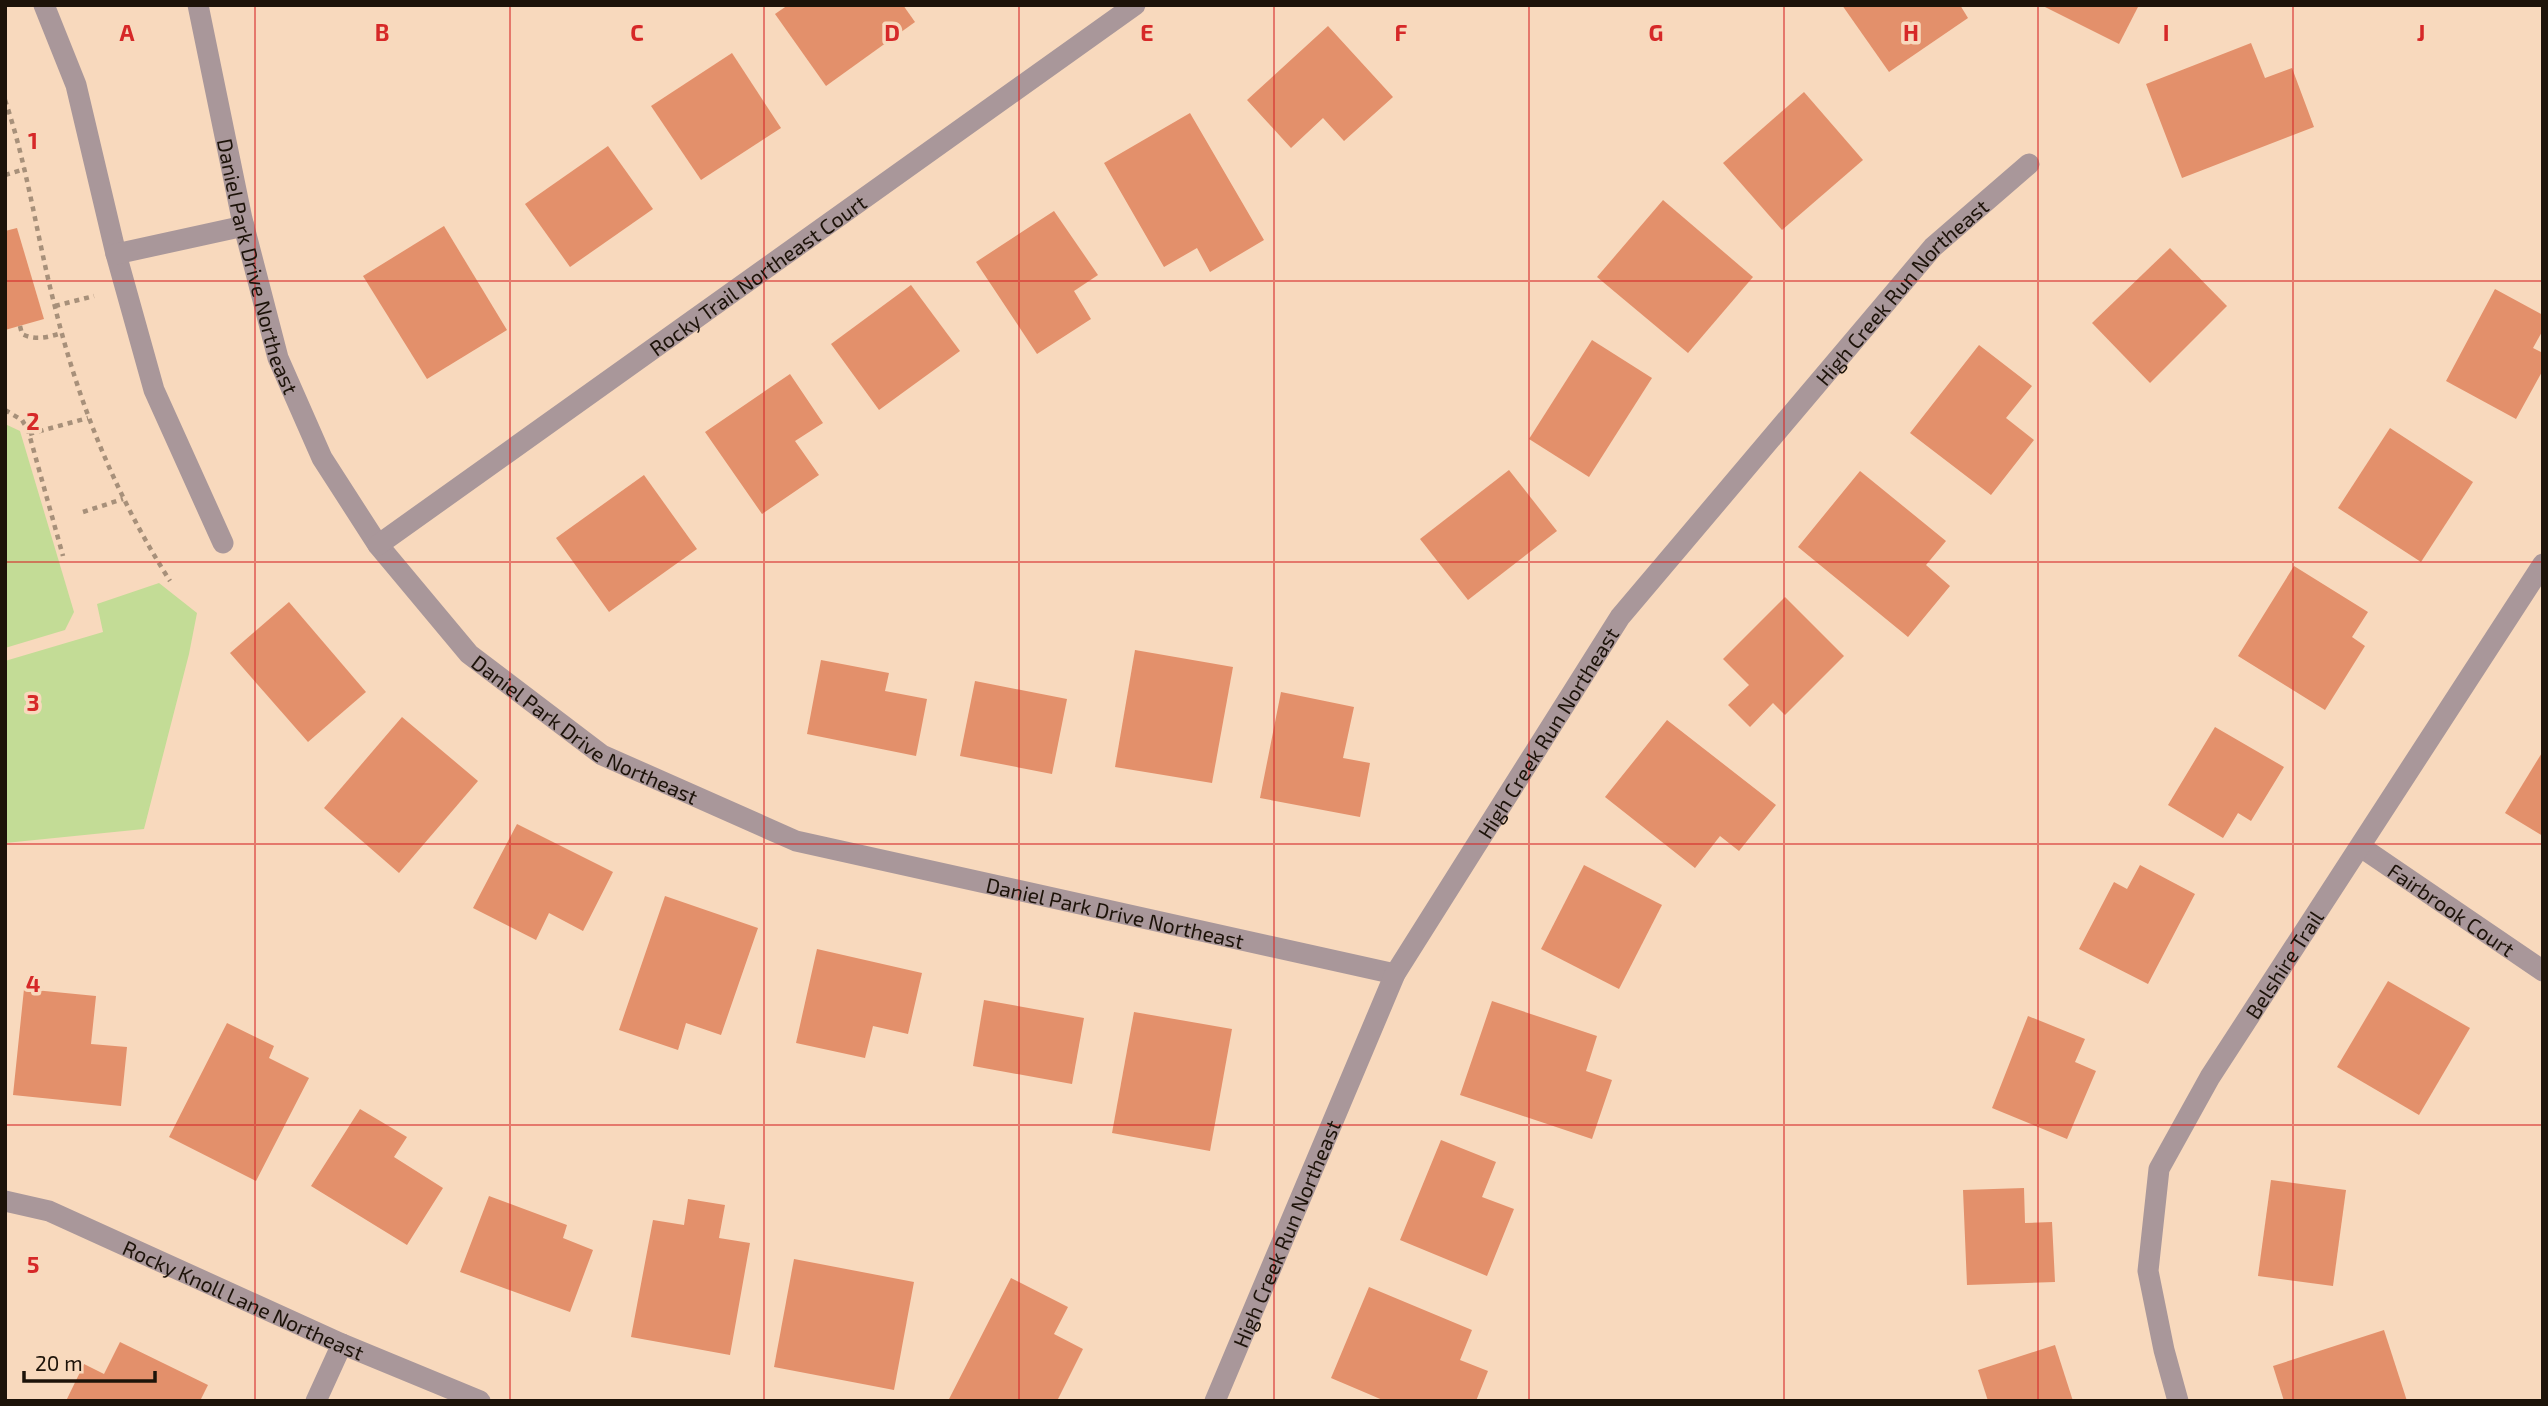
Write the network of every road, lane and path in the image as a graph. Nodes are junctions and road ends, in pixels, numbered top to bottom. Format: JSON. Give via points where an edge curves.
{"nodes":[{"id":1,"x":44,"y":5,"type":"edge"},
{"id":2,"x":198,"y":5,"type":"edge"},
{"id":3,"x":1135,"y":5,"type":"edge"},
{"id":4,"x":5,"y":100,"type":"edge"},
{"id":5,"x":2029,"y":164,"type":"dead end"},
{"id":6,"x":25,"y":169,"type":"junction"},
{"id":7,"x":5,"y":175,"type":"edge"},
{"id":8,"x":244,"y":226,"type":"junction"},
{"id":9,"x":116,"y":254,"type":"junction"},
{"id":10,"x":125,"y":288,"type":"junction"},
{"id":11,"x":55,"y":306,"type":"junction"},
{"id":12,"x":20,"y":326,"type":"dead end"},
{"id":13,"x":62,"y":333,"type":"junction"},
{"id":14,"x":5,"y":410,"type":"edge"},
{"id":15,"x":89,"y":418,"type":"junction"},
{"id":16,"x":29,"y":434,"type":"junction"},
{"id":17,"x":123,"y":499,"type":"junction"},
{"id":18,"x":83,"y":512,"type":"dead end"},
{"id":19,"x":223,"y":543,"type":"dead end"},
{"id":20,"x":378,"y":545,"type":"junction"},
{"id":21,"x":63,"y":556,"type":"dead end"},
{"id":22,"x":2543,"y":564,"type":"edge"},
{"id":23,"x":170,"y":581,"type":"dead end"},
{"id":24,"x":2361,"y":847,"type":"junction"},
{"id":25,"x":2543,"y":971,"type":"edge"},
{"id":26,"x":1395,"y":974,"type":"junction"},
{"id":27,"x":5,"y":1201,"type":"edge"},
{"id":28,"x":342,"y":1344,"type":"junction"},
{"id":29,"x":316,"y":1401,"type":"edge"},
{"id":30,"x":480,"y":1401,"type":"edge"},
{"id":31,"x":1215,"y":1401,"type":"edge"},
{"id":32,"x":2178,"y":1401,"type":"edge"}],
"edges":[{"from":1,"to":9,"type":"street","via":[[76,85]]},
{"from":2,"to":8,"type":"street","name":"Daniel Park Drive Northeast"},
{"from":3,"to":20,"type":"street","name":"Rocky Trail Northeast Court"},
{"from":4,"to":6,"type":"path"},
{"from":5,"to":26,"type":"street","name":"High Creek Run Northeast","via":[[1933,247],[1620,617]]},
{"from":6,"to":7,"type":"path"},
{"from":6,"to":11,"type":"path"},
{"from":8,"to":9,"type":"street"},
{"from":8,"to":20,"type":"street","name":"Daniel Park Drive Northeast","via":[[278,358],[322,458]]},
{"from":9,"to":10,"type":"street"},
{"from":10,"to":11,"type":"path"},
{"from":10,"to":19,"type":"street","via":[[154,390]]},
{"from":11,"to":13,"type":"path"},
{"from":12,"to":13,"type":"path","via":[[29,338]]},
{"from":13,"to":15,"type":"path"},
{"from":14,"to":16,"type":"path","via":[[22,420]]},
{"from":15,"to":16,"type":"path"},
{"from":15,"to":17,"type":"path"},
{"from":16,"to":21,"type":"path"},
{"from":17,"to":18,"type":"path"},
{"from":17,"to":23,"type":"path"},
{"from":20,"to":26,"type":"street","name":"Daniel Park Drive Northeast","via":[[469,654],[603,755],[796,841]]},
{"from":22,"to":24,"type":"street","name":"Belshire Trail"},
{"from":24,"to":25,"type":"street","name":"Fairbrook Court"},
{"from":24,"to":32,"type":"street","name":"Belshire Trail","via":[[2210,1077],[2159,1170],[2148,1270]]},
{"from":26,"to":31,"type":"street","name":"High Creek Run Northeast"},
{"from":27,"to":28,"type":"street","name":"Rocky Knoll Lane Northeast","via":[[49,1211]]},
{"from":28,"to":29,"type":"street"},
{"from":28,"to":30,"type":"street","name":"Rocky Knoll Lane Northeast"}]}
